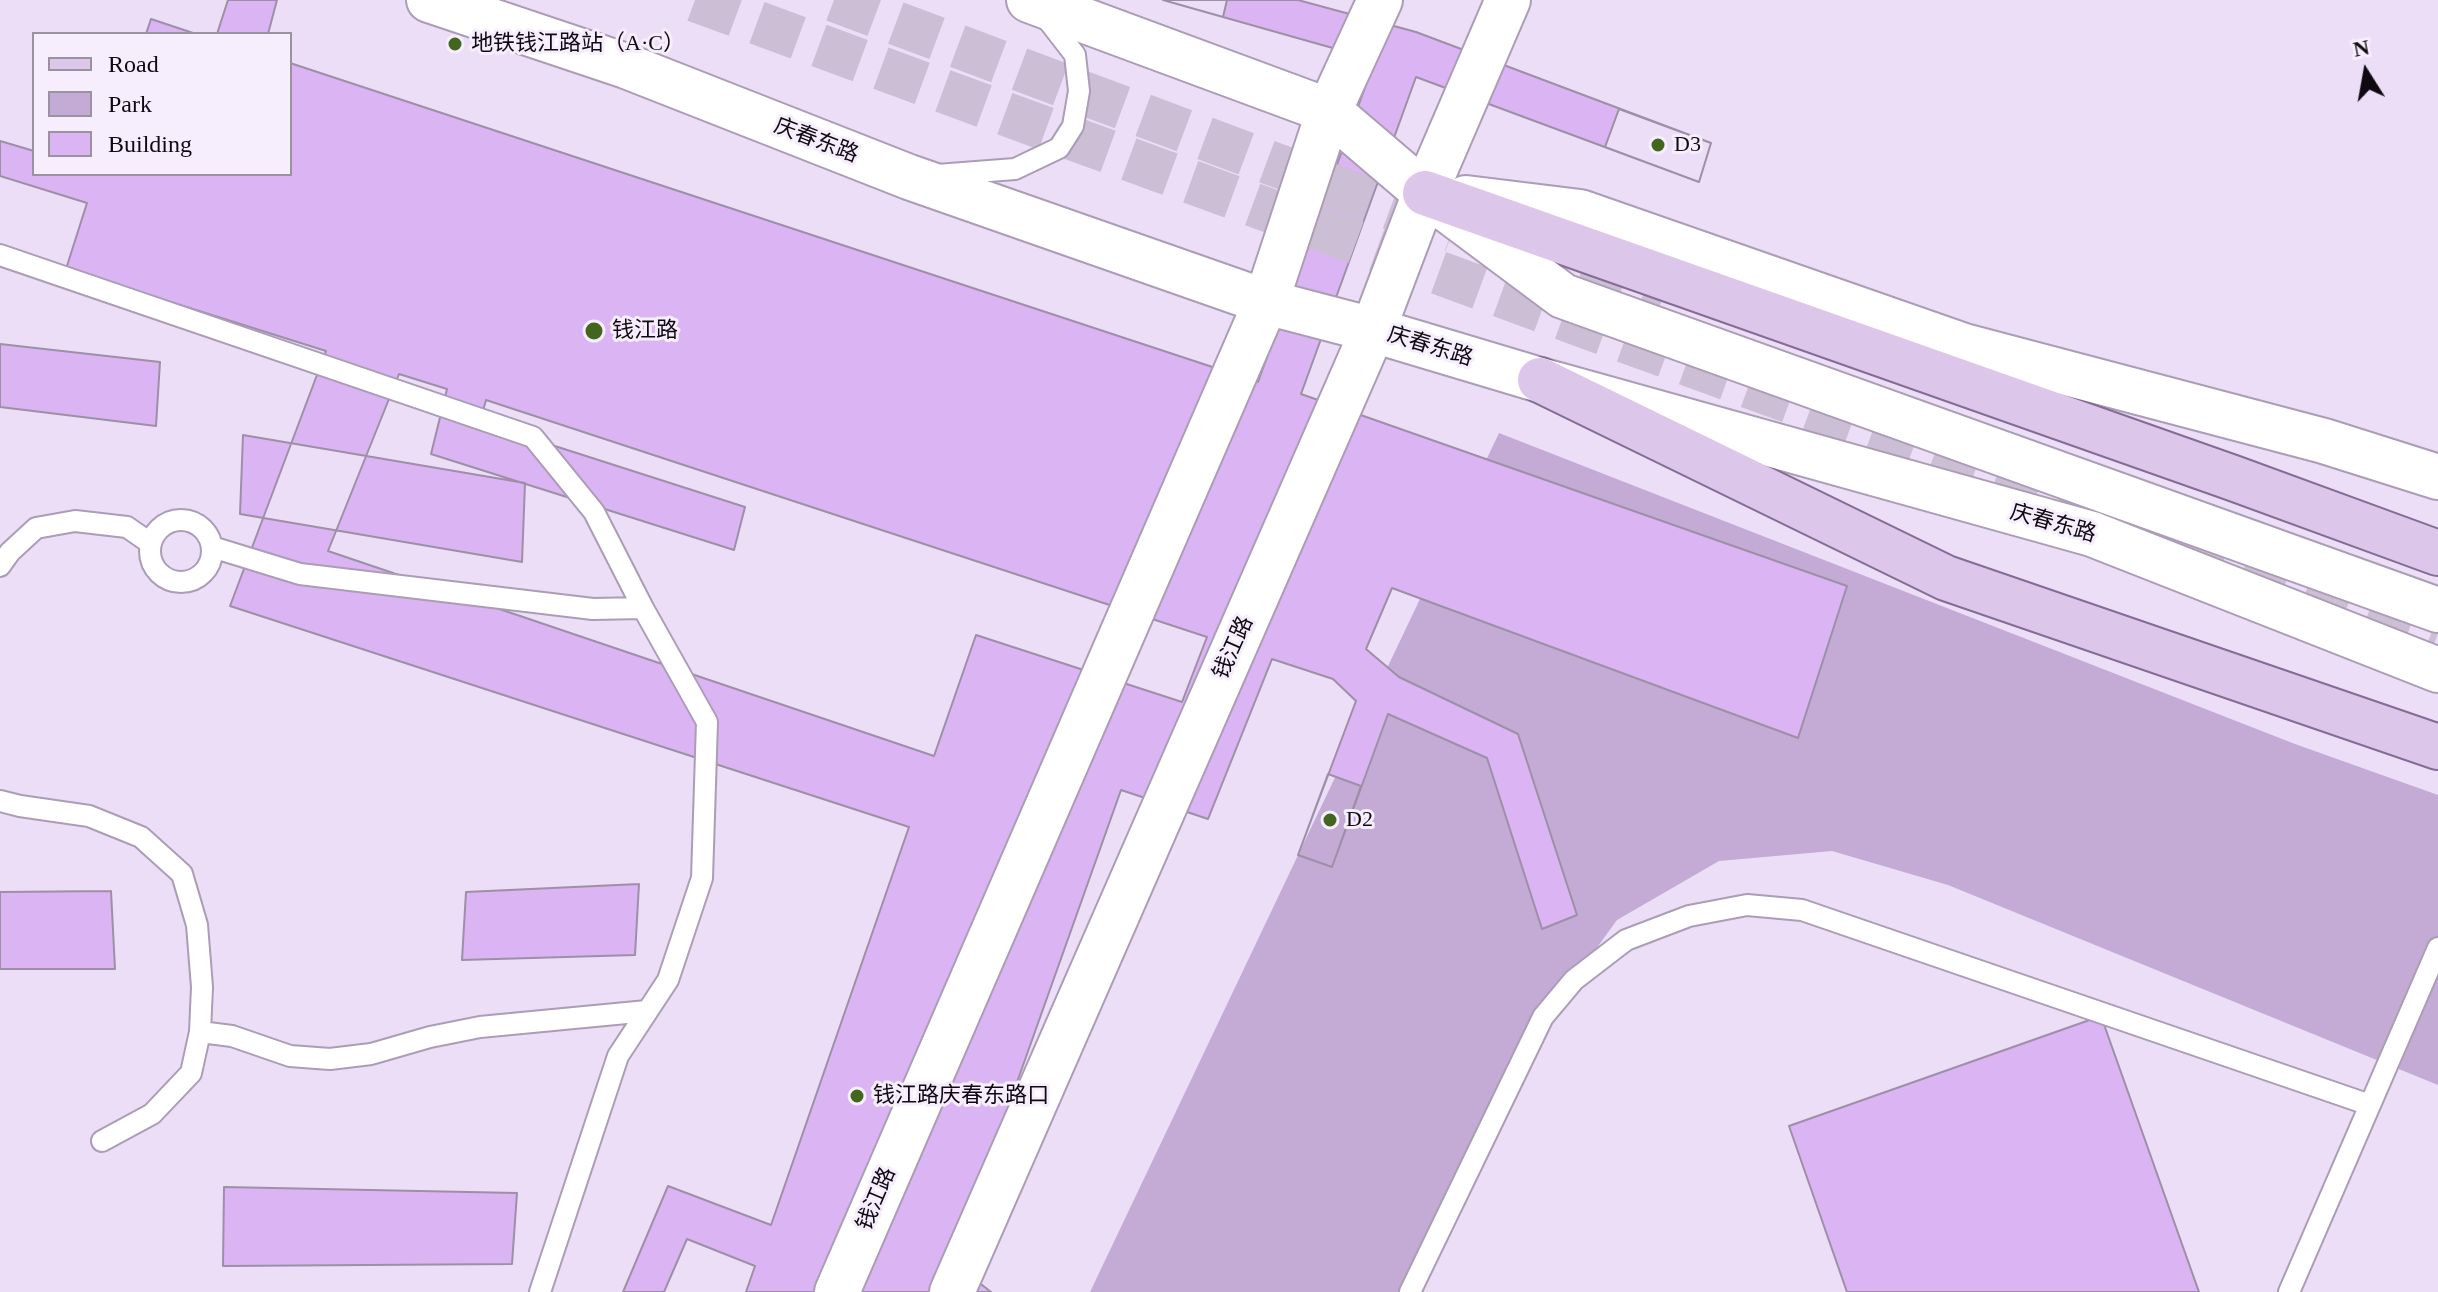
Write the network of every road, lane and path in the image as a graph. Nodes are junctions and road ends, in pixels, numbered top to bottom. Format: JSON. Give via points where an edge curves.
{"nodes":[{"id":1,"x":429,"y":0,"type":"edge"},
{"id":2,"x":1380,"y":0,"type":"edge"},
{"id":3,"x":1508,"y":0,"type":"edge"},
{"id":4,"x":1031,"y":1,"type":"edge"},
{"id":5,"x":1329,"y":111,"type":"junction"},
{"id":6,"x":909,"y":177,"type":"junction"},
{"id":7,"x":1425,"y":193,"type":"junction"},
{"id":8,"x":0,"y":255,"type":"edge"},
{"id":9,"x":1266,"y":302,"type":"junction"},
{"id":10,"x":1373,"y":330,"type":"junction"},
{"id":11,"x":1964,"y":346,"type":"junction"},
{"id":12,"x":1540,"y":380,"type":"junction"},
{"id":13,"x":2049,"y":387,"type":"dead end"},
{"id":14,"x":2077,"y":401,"type":"dead end"},
{"id":15,"x":2438,"y":477,"type":"edge"},
{"id":16,"x":2233,"y":478,"type":"junction"},
{"id":17,"x":150,"y":543,"type":"junction"},
{"id":18,"x":212,"y":547,"type":"junction"},
{"id":19,"x":2438,"y":553,"type":"edge"},
{"id":20,"x":0,"y":566,"type":"edge"},
{"id":21,"x":643,"y":608,"type":"junction"},
{"id":22,"x":2438,"y":610,"type":"edge"},
{"id":23,"x":2438,"y":670,"type":"edge"},
{"id":24,"x":2438,"y":747,"type":"edge"},
{"id":25,"x":0,"y":801,"type":"edge"},
{"id":26,"x":2438,"y":948,"type":"edge"},
{"id":27,"x":647,"y":1011,"type":"junction"},
{"id":28,"x":200,"y":1032,"type":"junction"},
{"id":29,"x":2370,"y":1105,"type":"junction"},
{"id":30,"x":102,"y":1141,"type":"dead end"},
{"id":31,"x":540,"y":1292,"type":"edge"},
{"id":32,"x":837,"y":1292,"type":"edge"},
{"id":33,"x":952,"y":1292,"type":"edge"},
{"id":34,"x":1410,"y":1292,"type":"edge"},
{"id":35,"x":2289,"y":1292,"type":"edge"}],
"edges":[{"from":1,"to":6,"type":"main road","name":"庆春东路","via":[[626,66]]},
{"from":2,"to":5,"type":"main road","name":"钱江路"},
{"from":3,"to":7,"type":"main road","name":"钱江路"},
{"from":4,"to":5,"type":"main road"},
{"from":4,"to":6,"type":"lane","via":[[1075,55],[1079,91],[1073,126],[1059,148],[1015,169]]},
{"from":5,"to":7,"type":"main road"},
{"from":5,"to":9,"type":"main road","name":"钱江路"},
{"from":6,"to":9,"type":"main road","name":"庆春东路"},
{"from":7,"to":10,"type":"main road","name":"钱江路"},
{"from":7,"to":11,"type":"main road","via":[[1580,212]]},
{"from":7,"to":16,"type":"main road"},
{"from":7,"to":22,"type":"main road","via":[[1563,296]]},
{"from":8,"to":21,"type":"lane","via":[[533,437],[594,512]]},
{"from":9,"to":10,"type":"main road","name":"庆春东路"},
{"from":9,"to":32,"type":"main road","name":"钱江路"},
{"from":10,"to":12,"type":"main road","name":"庆春东路"},
{"from":10,"to":33,"type":"main road","name":"钱江路"},
{"from":11,"to":13,"type":"lane"},
{"from":11,"to":15,"type":"main road","via":[[2324,441]]},
{"from":12,"to":23,"type":"main road","name":"庆春东路","via":[[2092,534]]},
{"from":12,"to":24,"type":"main road","via":[[1946,578]]},
{"from":14,"to":16,"type":"lane"},
{"from":16,"to":19,"type":"main road"},
{"from":17,"to":18,"type":"lane","via":[[158,528],[174,520],[191,520],[206,531]]},
{"from":17,"to":18,"type":"lane","via":[[149,559],[171,581],[187,582],[201,575]]},
{"from":17,"to":20,"type":"lane","via":[[127,527],[75,521],[36,528]]},
{"from":18,"to":21,"type":"lane","via":[[300,574],[593,609]]},
{"from":21,"to":27,"type":"lane","via":[[707,722],[702,878],[668,980]]},
{"from":25,"to":28,"type":"lane","via":[[89,816],[141,837],[182,874],[197,925]]},
{"from":26,"to":29,"type":"lane"},
{"from":27,"to":28,"type":"lane","via":[[480,1027],[330,1059],[290,1056],[232,1036]]},
{"from":27,"to":31,"type":"lane","via":[[618,1056]]},
{"from":28,"to":30,"type":"lane","via":[[191,1073],[152,1114]]},
{"from":29,"to":34,"type":"lane","via":[[1802,910],[1747,905],[1703,913],[1626,940],[1574,980],[1543,1017]]},
{"from":29,"to":35,"type":"lane"}]}
